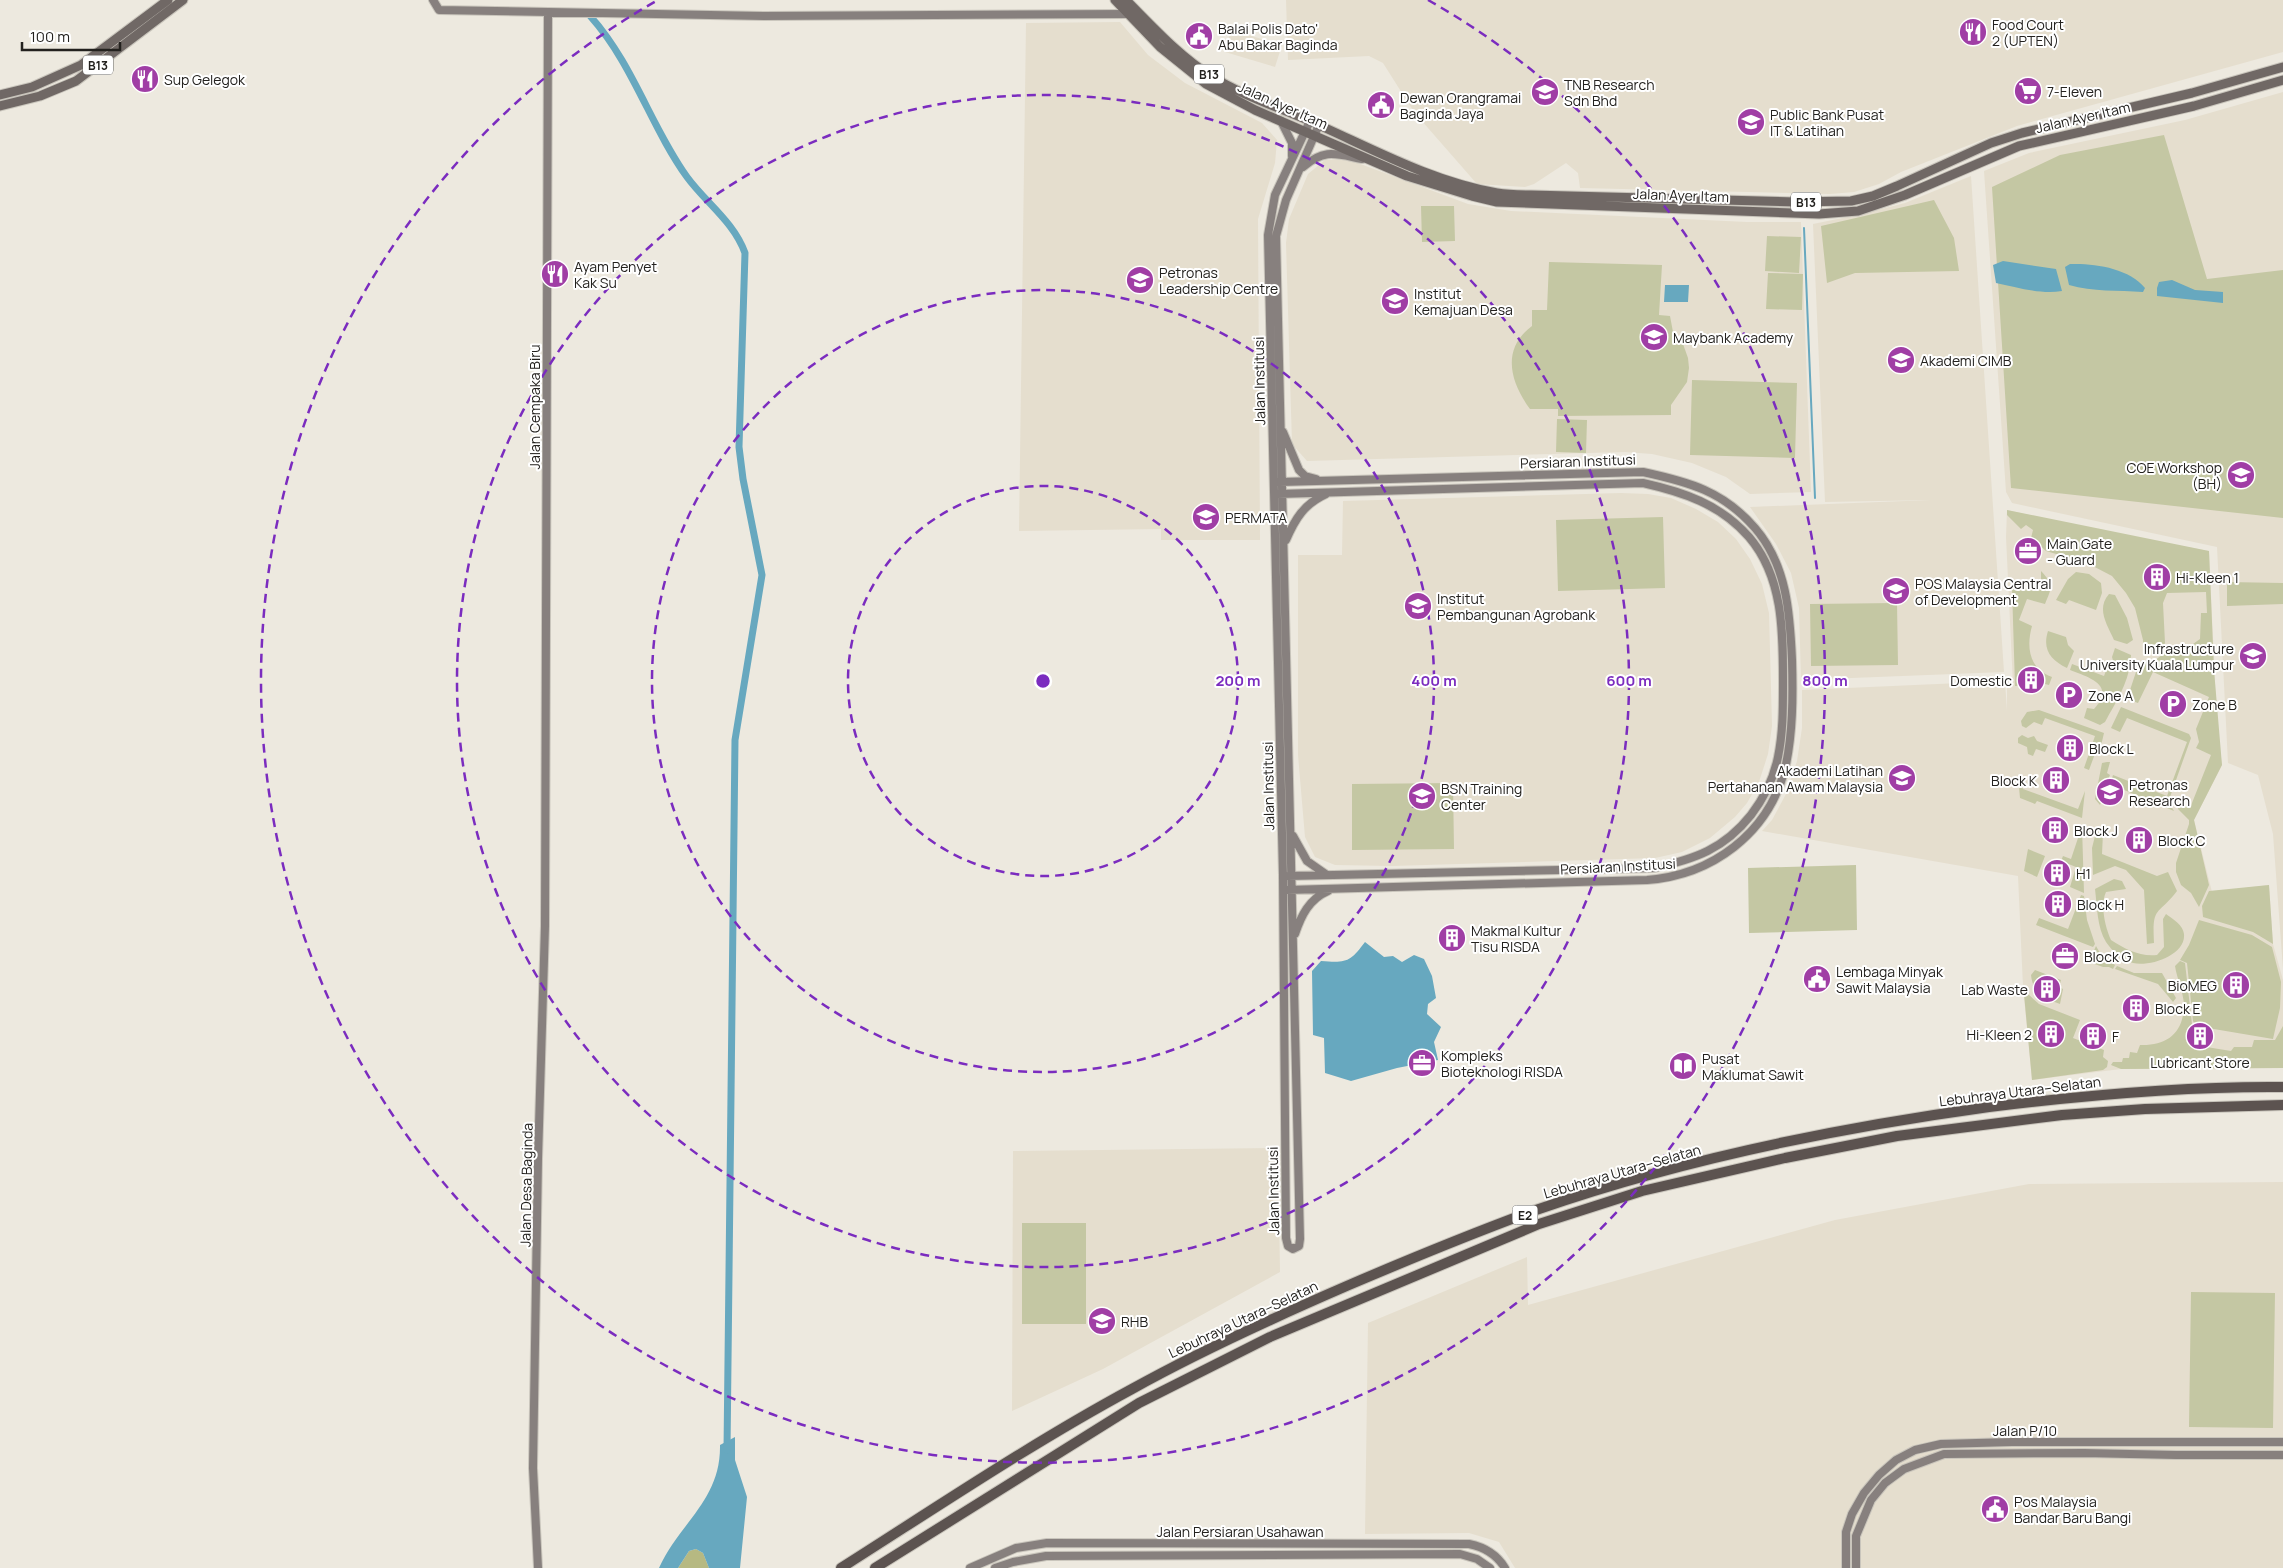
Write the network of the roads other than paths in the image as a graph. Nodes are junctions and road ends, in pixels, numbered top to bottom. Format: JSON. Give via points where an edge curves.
{"nodes":[{"id":1,"x":168,"y":0,"type":"edge"},
{"id":2,"x":184,"y":0,"type":"edge"},
{"id":3,"x":433,"y":0,"type":"edge"},
{"id":4,"x":1114,"y":0,"type":"edge"},
{"id":5,"x":1126,"y":0,"type":"edge"},
{"id":6,"x":548,"y":12,"type":"junction"},
{"id":7,"x":1128,"y":14,"type":"junction"},
{"id":8,"x":2283,"y":67,"type":"edge"},
{"id":9,"x":2283,"y":80,"type":"edge"},
{"id":10,"x":0,"y":95,"type":"edge"},
{"id":11,"x":0,"y":106,"type":"edge"},
{"id":12,"x":1281,"y":121,"type":"junction"},
{"id":13,"x":1310,"y":121,"type":"junction"},
{"id":14,"x":1320,"y":125,"type":"junction"},
{"id":15,"x":1305,"y":131,"type":"junction"},
{"id":16,"x":1315,"y":135,"type":"junction"},
{"id":17,"x":1292,"y":158,"type":"junction"},
{"id":18,"x":1374,"y":161,"type":"junction"},
{"id":19,"x":1300,"y":169,"type":"junction"},
{"id":20,"x":1282,"y":428,"type":"junction"},
{"id":21,"x":1324,"y":481,"type":"junction"},
{"id":22,"x":1273,"y":482,"type":"junction"},
{"id":23,"x":1283,"y":482,"type":"junction"},
{"id":24,"x":1328,"y":493,"type":"junction"},
{"id":25,"x":1273,"y":494,"type":"junction"},
{"id":26,"x":1283,"y":494,"type":"junction"},
{"id":27,"x":1284,"y":544,"type":"junction"},
{"id":28,"x":545,"y":802,"type":"joint"},
{"id":29,"x":1291,"y":832,"type":"junction"},
{"id":30,"x":1283,"y":876,"type":"junction"},
{"id":31,"x":1292,"y":876,"type":"junction"},
{"id":32,"x":1329,"y":876,"type":"junction"},
{"id":33,"x":1283,"y":890,"type":"junction"},
{"id":34,"x":1292,"y":890,"type":"junction"},
{"id":35,"x":1332,"y":890,"type":"junction"},
{"id":36,"x":1293,"y":939,"type":"junction"},
{"id":37,"x":2283,"y":1087,"type":"edge"},
{"id":38,"x":2283,"y":1105,"type":"edge"},
{"id":39,"x":2283,"y":1442,"type":"edge"},
{"id":40,"x":2283,"y":1455,"type":"edge"},
{"id":41,"x":538,"y":1568,"type":"edge"},
{"id":42,"x":842,"y":1568,"type":"edge"},
{"id":43,"x":875,"y":1568,"type":"edge"},
{"id":44,"x":970,"y":1568,"type":"edge"},
{"id":45,"x":995,"y":1568,"type":"edge"},
{"id":46,"x":1490,"y":1568,"type":"edge"},
{"id":47,"x":1505,"y":1568,"type":"edge"},
{"id":48,"x":1846,"y":1568,"type":"edge"},
{"id":49,"x":1856,"y":1568,"type":"edge"}],
"edges":[{"from":1,"to":10,"type":"main road","number":"B13","via":[[80,66],[32,87]]},
{"from":2,"to":11,"type":"main road","number":"B13","via":[[76,81],[40,96]]},
{"from":3,"to":6,"type":"street","via":[[439,10]]},
{"from":4,"to":7,"type":"main road","name":"Jalan Ayer Itam","number":"B13"},
{"from":5,"to":13,"type":"main road","name":"Jalan Ayer Itam","number":"B13","via":[[1171,45],[1211,76]]},
{"from":6,"to":7,"type":"street","via":[[764,16]]},
{"from":6,"to":28,"type":"street","name":"Jalan Cempaka Biru"},
{"from":7,"to":12,"type":"main road","name":"Jalan Ayer Itam","number":"B13","via":[[1160,47],[1206,84]]},
{"from":8,"to":14,"type":"main road","name":"Jalan Ayer Itam","number":"B13","via":[[2192,93],[2022,133],[1991,143],[1873,196],[1851,201],[1498,193],[1473,188],[1413,166]]},
{"from":9,"to":18,"type":"main road","name":"Jalan Ayer Itam","number":"B13","via":[[2194,106],[2019,146],[1905,195],[1858,210],[1818,214],[1497,202],[1407,176]]},
{"from":12,"to":15,"type":"main road","name":"Jalan Ayer Itam","number":"B13"},
{"from":12,"to":17,"type":"street","via":[[1292,143]]},
{"from":13,"to":14,"type":"main road","name":"Jalan Ayer Itam","number":"B13"},
{"from":13,"to":15,"type":"street","name":"Jalan Institusi"},
{"from":14,"to":16,"type":"street","name":"Jalan Institusi"},
{"from":15,"to":16,"type":"main road","name":"Jalan Ayer Itam","number":"B13"},
{"from":15,"to":17,"type":"street","name":"Jalan Institusi"},
{"from":16,"to":18,"type":"main road","name":"Jalan Ayer Itam","number":"B13"},
{"from":16,"to":19,"type":"street","name":"Jalan Institusi"},
{"from":17,"to":22,"type":"street","name":"Jalan Institusi","via":[[1275,195],[1268,235]]},
{"from":18,"to":19,"type":"street","via":[[1331,152],[1313,158]]},
{"from":19,"to":20,"type":"street","name":"Jalan Institusi","via":[[1286,200],[1276,236]]},
{"from":20,"to":21,"type":"street","via":[[1299,470],[1306,476]]},
{"from":20,"to":23,"type":"street","name":"Jalan Institusi"},
{"from":21,"to":23,"type":"street","name":"Persiaran Institusi"},
{"from":21,"to":35,"type":"street","name":"Persiaran Institusi","via":[[1643,472],[1708,490],[1749,522],[1774,557],[1786,596],[1792,684],[1790,740],[1784,770],[1770,804],[1758,822],[1729,851],[1695,871],[1668,879]]},
{"from":22,"to":23,"type":"street","name":"Persiaran Institusi"},
{"from":22,"to":25,"type":"street","name":"Jalan Institusi"},
{"from":23,"to":26,"type":"street","name":"Jalan Institusi"},
{"from":24,"to":26,"type":"street","name":"Persiaran Institusi"},
{"from":24,"to":27,"type":"street","via":[[1312,500],[1303,509]]},
{"from":24,"to":32,"type":"street","name":"Persiaran Institusi","via":[[1643,483],[1675,490],[1714,507],[1758,549],[1776,590],[1783,647],[1781,739],[1771,779],[1751,815],[1720,844],[1704,854],[1654,868]]},
{"from":25,"to":26,"type":"street","name":"Persiaran Institusi"},
{"from":25,"to":30,"type":"street","name":"Jalan Institusi"},
{"from":26,"to":27,"type":"street","name":"Jalan Institusi"},
{"from":27,"to":29,"type":"street","name":"Jalan Institusi"},
{"from":28,"to":41,"type":"street","name":"Jalan Desa Baginda","via":[[533,1468]]},
{"from":29,"to":31,"type":"street","name":"Jalan Institusi"},
{"from":29,"to":32,"type":"street","via":[[1307,861]]},
{"from":30,"to":31,"type":"street","name":"Persiaran Institusi"},
{"from":30,"to":33,"type":"street","name":"Jalan Institusi"},
{"from":31,"to":32,"type":"street","name":"Persiaran Institusi"},
{"from":31,"to":34,"type":"street","name":"Jalan Institusi"},
{"from":33,"to":34,"type":"street","name":"Persiaran Institusi"},
{"from":33,"to":36,"type":"street","name":"Jalan Institusi","via":[[1286,1238],[1288,1246],[1293,1249],[1299,1246],[1300,1240]]},
{"from":34,"to":35,"type":"street","name":"Persiaran Institusi"},
{"from":34,"to":36,"type":"street","name":"Jalan Institusi"},
{"from":35,"to":36,"type":"street","via":[[1306,908]]},
{"from":37,"to":42,"type":"highway","name":"Lebuhraya Utara–Selatan","number":"E2","via":[[2142,1091],[2061,1098],[1892,1121],[1732,1154],[1536,1210],[1262,1322],[1132,1388],[1005,1463]]},
{"from":38,"to":43,"type":"highway","name":"Lebuhraya Utara–Selatan","number":"E2","via":[[2062,1115],[1897,1136],[1652,1188],[1586,1209],[1522,1232],[1296,1326],[1139,1403]]},
{"from":39,"to":48,"type":"street","name":"Jalan P/10","via":[[2012,1442],[1941,1444],[1915,1450],[1896,1460],[1864,1493],[1846,1532]]},
{"from":40,"to":49,"type":"street","name":"Jalan P/10","via":[[1944,1454],[1904,1469],[1885,1483],[1871,1500],[1856,1536]]},
{"from":44,"to":47,"type":"street","name":"Jalan Persiaran Usahawan","via":[[1016,1548],[1047,1543],[1469,1544],[1488,1552]]},
{"from":45,"to":46,"type":"street","name":"Jalan Persiaran Usahawan","via":[[1046,1556],[1460,1554],[1477,1559]]}]}
